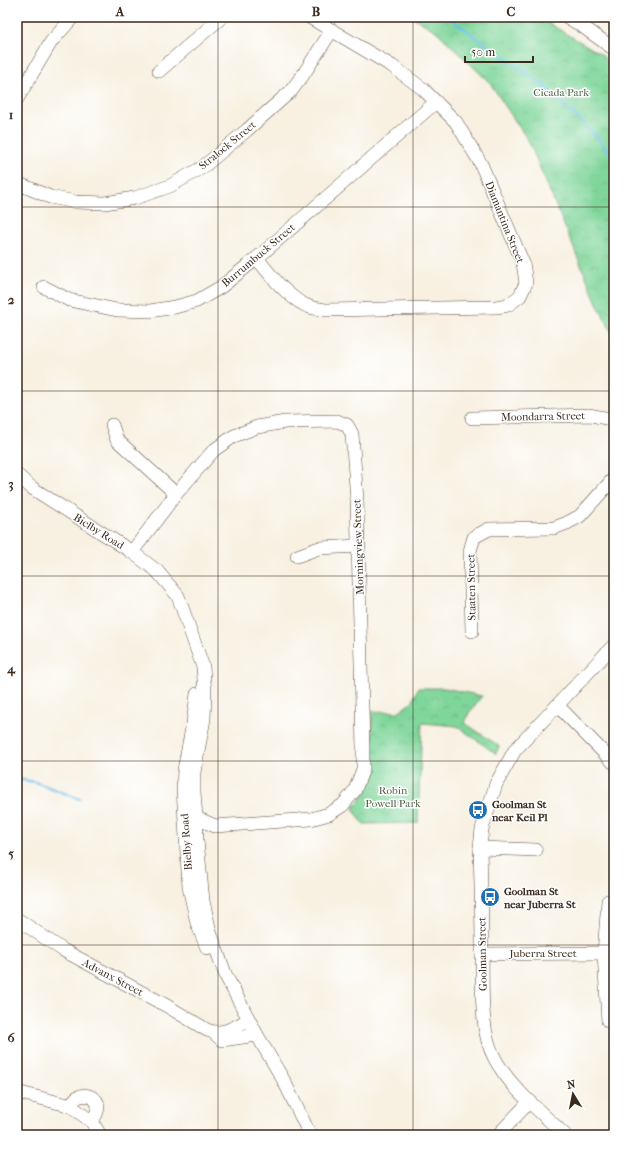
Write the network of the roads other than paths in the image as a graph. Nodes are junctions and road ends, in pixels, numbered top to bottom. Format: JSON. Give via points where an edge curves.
{"nodes":[{"id":1,"x":73,"y":17,"type":"edge"},
{"id":2,"x":222,"y":17,"type":"edge"},
{"id":3,"x":309,"y":17,"type":"edge"},
{"id":4,"x":567,"y":17,"type":"edge"},
{"id":5,"x":332,"y":30,"type":"junction"},
{"id":6,"x":614,"y":49,"type":"edge"},
{"id":7,"x":159,"y":71,"type":"dead end"},
{"id":8,"x":17,"y":99,"type":"edge"},
{"id":9,"x":436,"y":102,"type":"junction"},
{"id":10,"x":17,"y":183,"type":"edge"},
{"id":11,"x":258,"y":258,"type":"junction"},
{"id":12,"x":44,"y":287,"type":"dead end"},
{"id":13,"x":472,"y":418,"type":"dead end"},
{"id":14,"x":614,"y":421,"type":"edge"},
{"id":15,"x":112,"y":425,"type":"dead end"},
{"id":16,"x":17,"y":474,"type":"edge"},
{"id":17,"x":614,"y":478,"type":"edge"},
{"id":18,"x":176,"y":494,"type":"junction"},
{"id":19,"x":359,"y":546,"type":"junction"},
{"id":20,"x":132,"y":552,"type":"junction"},
{"id":21,"x":297,"y":556,"type":"dead end"},
{"id":22,"x":472,"y":631,"type":"dead end"},
{"id":23,"x":192,"y":639,"type":"junction"},
{"id":24,"x":614,"y":645,"type":"edge"},
{"id":25,"x":558,"y":706,"type":"junction"},
{"id":26,"x":614,"y":763,"type":"edge"},
{"id":27,"x":196,"y":817,"type":"junction"},
{"id":28,"x":215,"y":826,"type":"junction"},
{"id":29,"x":197,"y":841,"type":"junction"},
{"id":30,"x":480,"y":848,"type":"junction"},
{"id":31,"x":536,"y":850,"type":"dead end"},
{"id":32,"x":608,"y":901,"type":"dead end"},
{"id":33,"x":17,"y":919,"type":"edge"},
{"id":34,"x":604,"y":953,"type":"junction"},
{"id":35,"x":482,"y":954,"type":"junction"},
{"id":36,"x":608,"y":1021,"type":"dead end"},
{"id":37,"x":252,"y":1029,"type":"junction"},
{"id":38,"x":17,"y":1092,"type":"edge"},
{"id":39,"x":530,"y":1101,"type":"junction"},
{"id":40,"x":70,"y":1106,"type":"junction"},
{"id":41,"x":92,"y":1122,"type":"junction"},
{"id":42,"x":100,"y":1135,"type":"edge"},
{"id":43,"x":310,"y":1135,"type":"edge"},
{"id":44,"x":498,"y":1135,"type":"edge"},
{"id":45,"x":566,"y":1135,"type":"edge"}],
"edges":[{"from":1,"to":8,"type":"street","via":[[51,42]]},
{"from":2,"to":7,"type":"street"},
{"from":3,"to":5,"type":"street","name":"Diamantina Street"},
{"from":4,"to":6,"type":"street"},
{"from":5,"to":9,"type":"street","name":"Diamantina Street","via":[[392,66],[424,89]]},
{"from":5,"to":10,"type":"street","name":"Stralock Street","via":[[291,91],[203,167],[170,186],[135,198],[105,203],[76,202],[50,197]]},
{"from":9,"to":11,"type":"street","name":"Burrumbuck Street"},
{"from":9,"to":11,"type":"street","name":"Diamantina Street","via":[[456,122],[482,164],[523,263],[526,283],[520,296],[508,305],[496,307],[326,310],[309,307],[293,297]]},
{"from":11,"to":12,"type":"street","name":"Burrumbuck Street","via":[[221,287],[197,301],[150,311],[117,310],[69,300]]},
{"from":13,"to":14,"type":"street","name":"Moondarra Street","via":[[590,415]]},
{"from":15,"to":18,"type":"street","via":[[117,440]]},
{"from":16,"to":20,"type":"street","name":"Bielby Road","via":[[32,488]]},
{"from":17,"to":22,"type":"street","name":"Staaten Street","via":[[580,516],[567,523],[554,528],[489,529],[474,537],[470,551]]},
{"from":18,"to":19,"type":"street","name":"Morningview Street","via":[[214,450],[234,436],[256,427],[285,422],[336,421],[347,425],[352,434]]},
{"from":18,"to":20,"type":"street","name":"Morningview Street"},
{"from":19,"to":21,"type":"street","via":[[319,548]]},
{"from":19,"to":28,"type":"street","name":"Morningview Street","via":[[363,769],[355,790],[343,804],[329,814],[311,819]]},
{"from":20,"to":23,"type":"street","name":"Bielby Road","via":[[157,571],[178,596]]},
{"from":23,"to":27,"type":"street","name":"Bielby Road","via":[[203,667],[205,693],[204,719],[194,772]]},
{"from":23,"to":37,"type":"street","name":"Bielby Road","via":[[197,691],[183,788],[189,887],[197,924],[220,983],[235,1009]]},
{"from":24,"to":25,"type":"street","name":"Goolman Street"},
{"from":25,"to":26,"type":"street"},
{"from":25,"to":30,"type":"street","name":"Goolman Street","via":[[515,750],[506,764],[486,814]]},
{"from":27,"to":28,"type":"street","name":"Morningview Street"},
{"from":27,"to":29,"type":"street","name":"Bielby Road"},
{"from":28,"to":29,"type":"street"},
{"from":29,"to":37,"type":"street","name":"Bielby Road","via":[[203,901],[210,932],[226,976]]},
{"from":30,"to":31,"type":"street"},
{"from":30,"to":35,"type":"street","name":"Goolman Street"},
{"from":32,"to":34,"type":"street"},
{"from":33,"to":37,"type":"street","name":"Advanx Street","via":[[63,950],[212,1032]]},
{"from":34,"to":35,"type":"street","name":"Juberra Street"},
{"from":34,"to":36,"type":"street"},
{"from":35,"to":39,"type":"street","name":"Goolman Street","via":[[486,1035],[493,1056],[505,1075]]},
{"from":37,"to":43,"type":"street","name":"Bielby Road","via":[[284,1081]]},
{"from":38,"to":40,"type":"street"},
{"from":39,"to":44,"type":"street"},
{"from":39,"to":45,"type":"street","name":"Goolman Street"},
{"from":40,"to":41,"type":"street"},
{"from":40,"to":41,"type":"street","via":[[76,1097],[83,1095],[96,1100],[98,1107]]},
{"from":41,"to":42,"type":"street"}]}
